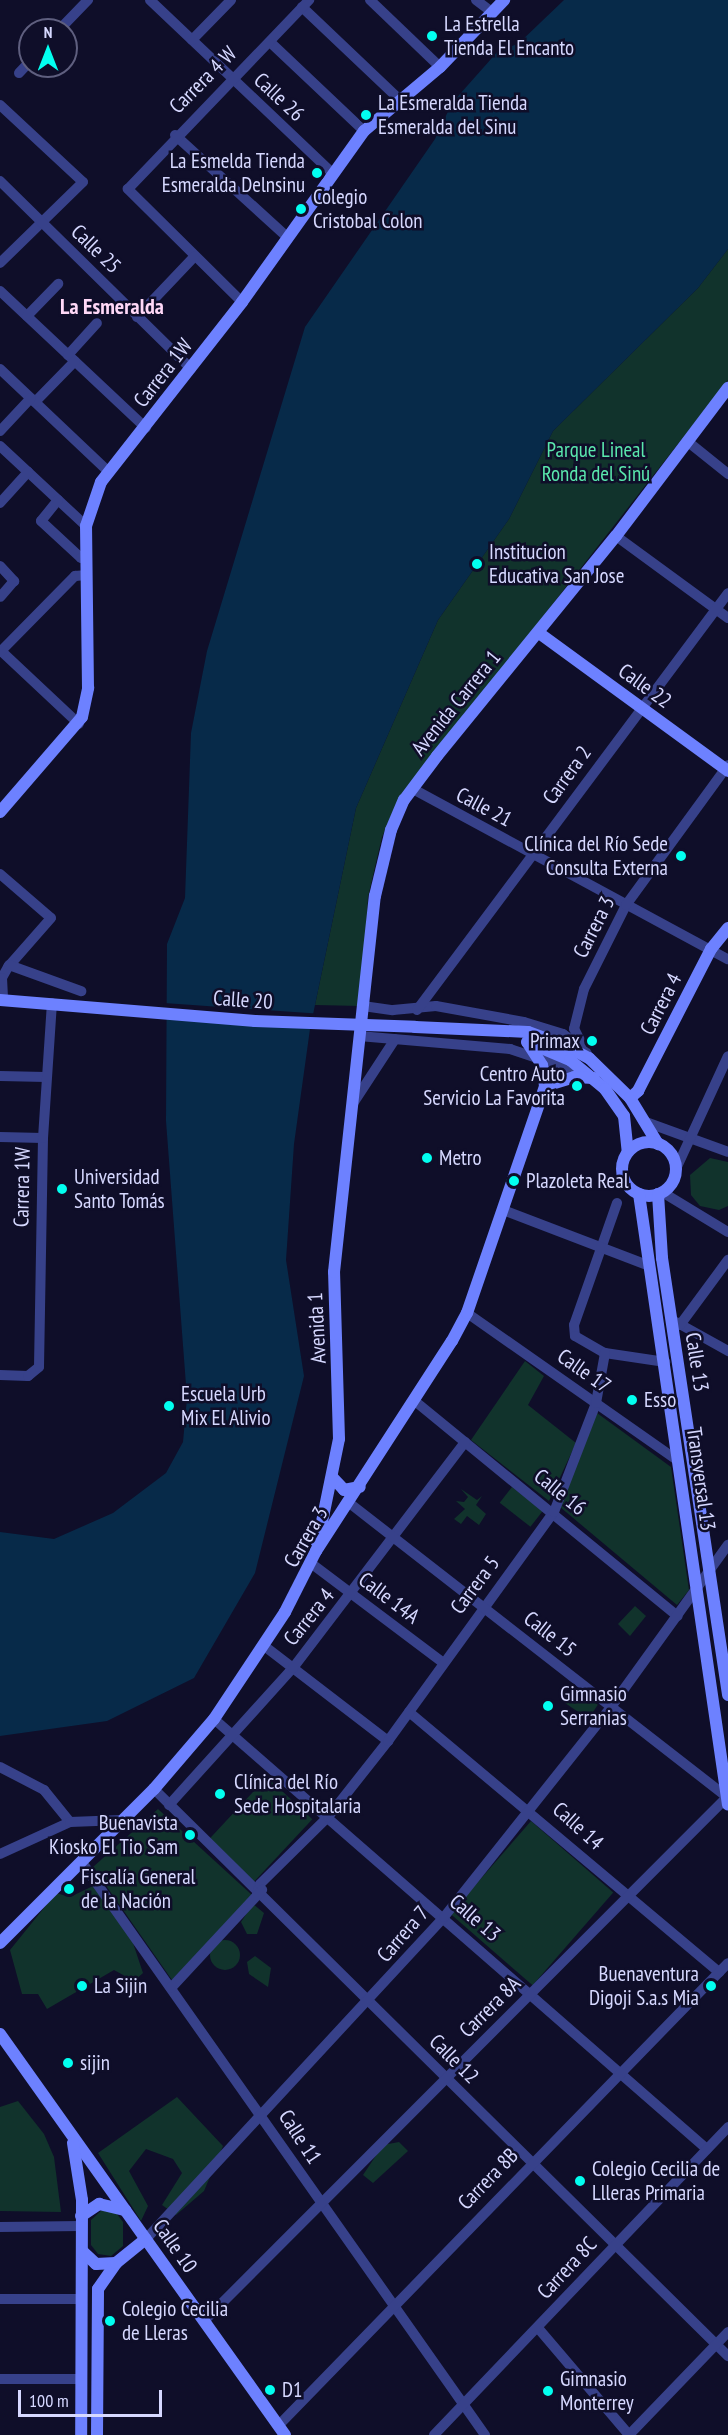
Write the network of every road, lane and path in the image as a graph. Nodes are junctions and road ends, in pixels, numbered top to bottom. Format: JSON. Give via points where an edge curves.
{"nodes":[{"id":1,"x":88,"y":0,"type":"edge"},
{"id":2,"x":231,"y":0,"type":"edge"},
{"id":3,"x":370,"y":0,"type":"edge"},
{"id":4,"x":476,"y":0,"type":"edge"},
{"id":5,"x":504,"y":0,"type":"edge"},
{"id":6,"x":156,"y":2,"type":"edge"},
{"id":7,"x":306,"y":3,"type":"edge"},
{"id":8,"x":493,"y":13,"type":"junction"},
{"id":9,"x":71,"y":18,"type":"edge"},
{"id":10,"x":192,"y":40,"type":"junction"},
{"id":11,"x":270,"y":42,"type":"junction"},
{"id":12,"x":440,"y":67,"type":"junction"},
{"id":13,"x":231,"y":79,"type":"junction"},
{"id":14,"x":398,"y":99,"type":"junction"},
{"id":15,"x":0,"y":105,"type":"edge"},
{"id":16,"x":364,"y":131,"type":"junction"},
{"id":17,"x":175,"y":135,"type":"junction"},
{"id":18,"x":332,"y":172,"type":"junction"},
{"id":19,"x":0,"y":181,"type":"edge"},
{"id":20,"x":41,"y":223,"type":"junction"},
{"id":21,"x":288,"y":238,"type":"junction"},
{"id":22,"x":194,"y":257,"type":"junction"},
{"id":23,"x":0,"y":263,"type":"edge"},
{"id":24,"x":58,"y":284,"type":"dead end"},
{"id":25,"x":0,"y":291,"type":"edge"},
{"id":26,"x":242,"y":302,"type":"junction"},
{"id":27,"x":27,"y":316,"type":"junction"},
{"id":28,"x":137,"y":317,"type":"junction"},
{"id":29,"x":97,"y":323,"type":"dead end"},
{"id":30,"x":71,"y":358,"type":"junction"},
{"id":31,"x":0,"y":369,"type":"edge"},
{"id":32,"x":191,"y":369,"type":"junction"},
{"id":33,"x":727,"y":391,"type":"edge"},
{"id":34,"x":33,"y":400,"type":"junction"},
{"id":35,"x":146,"y":428,"type":"junction"},
{"id":36,"x":0,"y":430,"type":"edge"},
{"id":37,"x":687,"y":441,"type":"junction"},
{"id":38,"x":0,"y":446,"type":"edge"},
{"id":39,"x":28,"y":472,"type":"junction"},
{"id":40,"x":109,"y":472,"type":"junction"},
{"id":41,"x":728,"y":474,"type":"edge"},
{"id":42,"x":58,"y":500,"type":"junction"},
{"id":43,"x":0,"y":503,"type":"edge"},
{"id":44,"x":86,"y":526,"type":"junction"},
{"id":45,"x":616,"y":536,"type":"junction"},
{"id":46,"x":87,"y":558,"type":"junction"},
{"id":47,"x":0,"y":566,"type":"edge"},
{"id":48,"x":87,"y":575,"type":"junction"},
{"id":49,"x":728,"y":593,"type":"edge"},
{"id":50,"x":0,"y":597,"type":"edge"},
{"id":51,"x":715,"y":609,"type":"junction"},
{"id":52,"x":728,"y":618,"type":"edge"},
{"id":53,"x":539,"y":633,"type":"junction"},
{"id":54,"x":0,"y":651,"type":"edge"},
{"id":55,"x":640,"y":707,"type":"junction"},
{"id":56,"x":79,"y":724,"type":"junction"},
{"id":57,"x":727,"y":768,"type":"edge"},
{"id":58,"x":413,"y":789,"type":"junction"},
{"id":59,"x":0,"y":812,"type":"edge"},
{"id":60,"x":533,"y":855,"type":"junction"},
{"id":61,"x":0,"y":874,"type":"edge"},
{"id":62,"x":626,"y":905,"type":"junction"},
{"id":63,"x":728,"y":928,"type":"edge"},
{"id":64,"x":711,"y":949,"type":"junction"},
{"id":65,"x":728,"y":958,"type":"edge"},
{"id":66,"x":6,"y":966,"type":"edge"},
{"id":67,"x":81,"y":991,"type":"dead end"},
{"id":68,"x":1,"y":1000,"type":"edge"},
{"id":69,"x":52,"y":1003,"type":"junction"},
{"id":70,"x":363,"y":1006,"type":"junction"},
{"id":71,"x":393,"y":1010,"type":"junction"},
{"id":72,"x":417,"y":1010,"type":"junction"},
{"id":73,"x":480,"y":1028,"type":"junction"},
{"id":74,"x":359,"y":1035,"type":"junction"},
{"id":75,"x":383,"y":1038,"type":"junction"},
{"id":76,"x":395,"y":1039,"type":"junction"},
{"id":77,"x":527,"y":1042,"type":"junction"},
{"id":78,"x":538,"y":1056,"type":"junction"},
{"id":79,"x":728,"y":1056,"type":"edge"},
{"id":80,"x":589,"y":1058,"type":"junction"},
{"id":81,"x":0,"y":1076,"type":"edge"},
{"id":82,"x":46,"y":1077,"type":"junction"},
{"id":83,"x":594,"y":1078,"type":"junction"},
{"id":84,"x":545,"y":1086,"type":"junction"},
{"id":85,"x":630,"y":1098,"type":"junction"},
{"id":86,"x":354,"y":1102,"type":"junction"},
{"id":87,"x":643,"y":1121,"type":"junction"},
{"id":88,"x":0,"y":1137,"type":"edge"},
{"id":89,"x":43,"y":1138,"type":"junction"},
{"id":90,"x":691,"y":1141,"type":"junction"},
{"id":91,"x":658,"y":1144,"type":"junction"},
{"id":92,"x":628,"y":1152,"type":"junction"},
{"id":93,"x":728,"y":1152,"type":"edge"},
{"id":94,"x":676,"y":1169,"type":"junction"},
{"id":95,"x":660,"y":1193,"type":"junction"},
{"id":96,"x":639,"y":1194,"type":"junction"},
{"id":97,"x":617,"y":1203,"type":"dead end"},
{"id":98,"x":503,"y":1210,"type":"junction"},
{"id":99,"x":728,"y":1232,"type":"edge"},
{"id":100,"x":603,"y":1245,"type":"junction"},
{"id":101,"x":728,"y":1260,"type":"edge"},
{"id":102,"x":650,"y":1266,"type":"junction"},
{"id":103,"x":467,"y":1313,"type":"junction"},
{"id":104,"x":676,"y":1322,"type":"junction"},
{"id":105,"x":728,"y":1351,"type":"edge"},
{"id":106,"x":605,"y":1353,"type":"junction"},
{"id":107,"x":665,"y":1362,"type":"junction"},
{"id":108,"x":0,"y":1375,"type":"edge"},
{"id":109,"x":416,"y":1402,"type":"junction"},
{"id":110,"x":596,"y":1403,"type":"junction"},
{"id":111,"x":465,"y":1442,"type":"junction"},
{"id":112,"x":678,"y":1461,"type":"junction"},
{"id":113,"x":333,"y":1478,"type":"junction"},
{"id":114,"x":360,"y":1486,"type":"junction"},
{"id":115,"x":350,"y":1503,"type":"junction"},
{"id":116,"x":554,"y":1512,"type":"junction"},
{"id":117,"x":394,"y":1538,"type":"junction"},
{"id":118,"x":728,"y":1545,"type":"edge"},
{"id":119,"x":316,"y":1551,"type":"junction"},
{"id":120,"x":312,"y":1564,"type":"junction"},
{"id":121,"x":709,"y":1572,"type":"junction"},
{"id":122,"x":697,"y":1588,"type":"junction"},
{"id":123,"x":352,"y":1594,"type":"junction"},
{"id":124,"x":483,"y":1606,"type":"junction"},
{"id":125,"x":677,"y":1616,"type":"junction"},
{"id":126,"x":723,"y":1636,"type":"edge"},
{"id":127,"x":262,"y":1645,"type":"junction"},
{"id":128,"x":442,"y":1662,"type":"junction"},
{"id":129,"x":293,"y":1668,"type":"junction"},
{"id":130,"x":728,"y":1695,"type":"edge"},
{"id":131,"x":611,"y":1707,"type":"junction"},
{"id":132,"x":409,"y":1712,"type":"junction"},
{"id":133,"x":214,"y":1719,"type":"junction"},
{"id":134,"x":232,"y":1735,"type":"junction"},
{"id":135,"x":388,"y":1741,"type":"junction"},
{"id":136,"x":0,"y":1767,"type":"edge"},
{"id":137,"x":154,"y":1789,"type":"junction"},
{"id":138,"x":727,"y":1801,"type":"edge"},
{"id":139,"x":169,"y":1805,"type":"junction"},
{"id":140,"x":528,"y":1808,"type":"junction"},
{"id":141,"x":328,"y":1817,"type":"junction"},
{"id":142,"x":122,"y":1820,"type":"junction"},
{"id":143,"x":70,"y":1822,"type":"junction"},
{"id":144,"x":0,"y":1854,"type":"edge"},
{"id":145,"x":81,"y":1862,"type":"junction"},
{"id":146,"x":257,"y":1894,"type":"junction"},
{"id":147,"x":627,"y":1896,"type":"junction"},
{"id":148,"x":444,"y":1917,"type":"junction"},
{"id":149,"x":0,"y":1943,"type":"edge"},
{"id":150,"x":728,"y":1963,"type":"edge"},
{"id":151,"x":719,"y":1972,"type":"junction"},
{"id":152,"x":171,"y":1988,"type":"junction"},
{"id":153,"x":530,"y":1994,"type":"junction"},
{"id":154,"x":369,"y":2001,"type":"junction"},
{"id":155,"x":0,"y":2034,"type":"edge"},
{"id":156,"x":623,"y":2073,"type":"junction"},
{"id":157,"x":446,"y":2079,"type":"junction"},
{"id":158,"x":262,"y":2114,"type":"junction"},
{"id":159,"x":728,"y":2127,"type":"edge"},
{"id":160,"x":72,"y":2140,"type":"junction"},
{"id":161,"x":707,"y":2149,"type":"junction"},
{"id":162,"x":532,"y":2163,"type":"junction"},
{"id":163,"x":321,"y":2204,"type":"junction"},
{"id":164,"x":129,"y":2213,"type":"junction"},
{"id":165,"x":81,"y":2221,"type":"junction"},
{"id":166,"x":0,"y":2227,"type":"edge"},
{"id":167,"x":146,"y":2239,"type":"junction"},
{"id":168,"x":615,"y":2246,"type":"junction"},
{"id":169,"x":82,"y":2251,"type":"junction"},
{"id":170,"x":116,"y":2263,"type":"junction"},
{"id":171,"x":0,"y":2299,"type":"edge"},
{"id":172,"x":81,"y":2299,"type":"junction"},
{"id":173,"x":394,"y":2305,"type":"junction"},
{"id":174,"x":204,"y":2321,"type":"junction"},
{"id":175,"x":538,"y":2328,"type":"junction"},
{"id":176,"x":728,"y":2332,"type":"edge"},
{"id":177,"x":716,"y":2344,"type":"junction"},
{"id":178,"x":728,"y":2356,"type":"edge"},
{"id":179,"x":0,"y":2379,"type":"edge"},
{"id":180,"x":82,"y":2379,"type":"junction"},
{"id":181,"x":464,"y":2404,"type":"junction"},
{"id":182,"x":282,"y":2430,"type":"edge"},
{"id":183,"x":81,"y":2435,"type":"edge"},
{"id":184,"x":97,"y":2435,"type":"edge"},
{"id":185,"x":434,"y":2435,"type":"edge"},
{"id":186,"x":485,"y":2435,"type":"edge"},
{"id":187,"x":629,"y":2435,"type":"edge"}],
"edges":[{"from":1,"to":9,"type":"street"},
{"from":2,"to":10,"type":"street"},
{"from":3,"to":12,"type":"street"},
{"from":4,"to":8,"type":"street"},
{"from":5,"to":8,"type":"street","name":"Carrera 1W"},
{"from":6,"to":10,"type":"street","name":"Calle 26"},
{"from":7,"to":11,"type":"street","name":"Carrera 4 W"},
{"from":7,"to":14,"type":"street"},
{"from":8,"to":12,"type":"street","name":"Carrera 1W"},
{"from":10,"to":13,"type":"street","name":"Calle 26"},
{"from":11,"to":13,"type":"street","name":"Carrera 4 W"},
{"from":11,"to":16,"type":"street"},
{"from":12,"to":14,"type":"street","name":"Carrera 1W"},
{"from":13,"to":17,"type":"street","name":"Carrera 4 W"},
{"from":13,"to":18,"type":"street","name":"Calle 26"},
{"from":14,"to":16,"type":"street","name":"Carrera 1W"},
{"from":15,"to":20,"type":"street","via":[[83,182]]},
{"from":16,"to":18,"type":"street","name":"Carrera 1W"},
{"from":17,"to":21,"type":"street"},
{"from":17,"to":22,"type":"street","name":"Carrera 4 W","via":[[128,189]]},
{"from":18,"to":21,"type":"street","name":"Carrera 1W"},
{"from":19,"to":20,"type":"street","name":"Calle 25"},
{"from":20,"to":23,"type":"street"},
{"from":20,"to":28,"type":"street","name":"Calle 25"},
{"from":21,"to":26,"type":"street","name":"Carrera 1W"},
{"from":22,"to":26,"type":"street"},
{"from":22,"to":28,"type":"street"},
{"from":24,"to":27,"type":"street"},
{"from":25,"to":27,"type":"street"},
{"from":26,"to":32,"type":"street","name":"Carrera 1W"},
{"from":27,"to":30,"type":"street"},
{"from":28,"to":32,"type":"street","name":"Calle 25"},
{"from":29,"to":30,"type":"street"},
{"from":30,"to":34,"type":"street"},
{"from":30,"to":35,"type":"street"},
{"from":31,"to":34,"type":"street"},
{"from":32,"to":35,"type":"street","name":"Carrera 1W"},
{"from":33,"to":37,"type":"street","name":"Avenida Carrera 1"},
{"from":34,"to":36,"type":"street"},
{"from":34,"to":40,"type":"street"},
{"from":35,"to":40,"type":"street","name":"Carrera 1W"},
{"from":37,"to":41,"type":"street"},
{"from":37,"to":45,"type":"street","name":"Avenida Carrera 1"},
{"from":38,"to":39,"type":"street"},
{"from":39,"to":42,"type":"street"},
{"from":39,"to":43,"type":"street"},
{"from":40,"to":44,"type":"street","name":"Carrera 1W"},
{"from":42,"to":44,"type":"street"},
{"from":42,"to":46,"type":"street","via":[[41,521],[81,558]]},
{"from":44,"to":46,"type":"street","name":"Carrera 1W"},
{"from":45,"to":51,"type":"street"},
{"from":45,"to":53,"type":"street","name":"Avenida Carrera 1"},
{"from":46,"to":48,"type":"street","name":"Carrera 1W"},
{"from":47,"to":50,"type":"street","via":[[14,581]]},
{"from":48,"to":54,"type":"street","via":[[75,576]]},
{"from":48,"to":56,"type":"street","name":"Carrera 1W","via":[[88,688]]},
{"from":49,"to":51,"type":"street","name":"Carrera 2"},
{"from":51,"to":52,"type":"street"},
{"from":51,"to":55,"type":"street","name":"Carrera 2"},
{"from":53,"to":55,"type":"street","name":"Calle 22"},
{"from":53,"to":58,"type":"street","name":"Avenida Carrera 1"},
{"from":54,"to":56,"type":"street"},
{"from":55,"to":57,"type":"street","name":"Calle 22"},
{"from":55,"to":60,"type":"street","name":"Carrera 2"},
{"from":56,"to":59,"type":"street","name":"Carrera 1W"},
{"from":57,"to":62,"type":"street","name":"Carrera 3"},
{"from":58,"to":60,"type":"street","name":"Calle 21"},
{"from":58,"to":70,"type":"street","name":"Avenida Carrera 1","via":[[383,853]]},
{"from":60,"to":62,"type":"street","name":"Calle 21"},
{"from":60,"to":72,"type":"street","name":"Carrera 2"},
{"from":61,"to":66,"type":"street","via":[[51,918]]},
{"from":62,"to":64,"type":"street","name":"Calle 21"},
{"from":62,"to":80,"type":"street","name":"Carrera 3","via":[[577,1007],[574,1029]]},
{"from":63,"to":64,"type":"street","name":"Carrera 4"},
{"from":64,"to":65,"type":"street","name":"Calle 21"},
{"from":64,"to":85,"type":"street","name":"Carrera 4","via":[[638,1091]]},
{"from":66,"to":67,"type":"street"},
{"from":66,"to":68,"type":"street"},
{"from":68,"to":69,"type":"street","name":"Calle 20"},
{"from":69,"to":73,"type":"street","name":"Calle 20","bridge":true,"via":[[255,1021]]},
{"from":69,"to":82,"type":"street","name":"Carrera 1W"},
{"from":70,"to":71,"type":"street"},
{"from":70,"to":74,"type":"street","name":"Avenida Carrera 1"},
{"from":71,"to":72,"type":"street"},
{"from":71,"to":75,"type":"street","via":[[378,1021]]},
{"from":72,"to":80,"type":"street","via":[[436,1006],[524,1022],[563,1034]]},
{"from":73,"to":77,"type":"street"},
{"from":73,"to":80,"type":"street","via":[[528,1032]]},
{"from":74,"to":75,"type":"street"},
{"from":74,"to":86,"type":"street","name":"Avenida Carrera 1"},
{"from":75,"to":76,"type":"street"},
{"from":76,"to":78,"type":"street","via":[[493,1047]]},
{"from":76,"to":86,"type":"street"},
{"from":77,"to":78,"type":"street"},
{"from":77,"to":83,"type":"street","via":[[570,1060]]},
{"from":78,"to":83,"type":"street"},
{"from":78,"to":84,"type":"street"},
{"from":79,"to":90,"type":"street"},
{"from":80,"to":85,"type":"street"},
{"from":81,"to":82,"type":"street"},
{"from":82,"to":89,"type":"street","name":"Carrera 1W"},
{"from":83,"to":84,"type":"street","via":[[574,1077]]},
{"from":83,"to":92,"type":"street","via":[[624,1116]]},
{"from":84,"to":98,"type":"street","name":"Carrera 3"},
{"from":85,"to":87,"type":"street"},
{"from":86,"to":113,"type":"street","name":"Avenida 1","via":[[334,1272],[339,1439]]},
{"from":87,"to":90,"type":"street"},
{"from":87,"to":91,"type":"street"},
{"from":88,"to":89,"type":"street"},
{"from":89,"to":108,"type":"street","name":"Carrera 1W","via":[[36,1372],[28,1376]]},
{"from":90,"to":93,"type":"street"},
{"from":90,"to":94,"type":"street"},
{"from":91,"to":92,"type":"street","via":[[642,1143]]},
{"from":91,"to":94,"type":"street","via":[[671,1154]]},
{"from":92,"to":96,"type":"street","via":[[623,1176]]},
{"from":94,"to":95,"type":"street"},
{"from":95,"to":96,"type":"street"},
{"from":95,"to":99,"type":"street"},
{"from":95,"to":104,"type":"street"},
{"from":96,"to":102,"type":"street","name":"Transversal 13"},
{"from":97,"to":100,"type":"street"},
{"from":98,"to":100,"type":"street"},
{"from":98,"to":103,"type":"street","name":"Carrera 3"},
{"from":100,"to":102,"type":"street"},
{"from":100,"to":106,"type":"street","via":[[574,1330],[579,1340]]},
{"from":101,"to":104,"type":"street"},
{"from":102,"to":107,"type":"street","name":"Transversal 13"},
{"from":103,"to":109,"type":"street","name":"Carrera 3"},
{"from":103,"to":110,"type":"street","name":"Calle 17"},
{"from":104,"to":105,"type":"street"},
{"from":104,"to":121,"type":"street","name":"Calle 13"},
{"from":106,"to":107,"type":"street"},
{"from":106,"to":110,"type":"street","name":"Carrera 5"},
{"from":107,"to":112,"type":"street","name":"Transversal 13"},
{"from":109,"to":111,"type":"street","name":"Calle 16"},
{"from":109,"to":114,"type":"street","name":"Carrera 3"},
{"from":110,"to":112,"type":"street","name":"Calle 17"},
{"from":110,"to":116,"type":"street","name":"Carrera 5"},
{"from":111,"to":116,"type":"street","name":"Calle 16"},
{"from":111,"to":117,"type":"street","name":"Carrera 4"},
{"from":112,"to":122,"type":"street","name":"Transversal 13"},
{"from":113,"to":114,"type":"street","via":[[344,1490]]},
{"from":113,"to":119,"type":"street","name":"Avenida 1"},
{"from":114,"to":115,"type":"street","name":"Carrera 3"},
{"from":115,"to":117,"type":"street","name":"Calle 15"},
{"from":115,"to":119,"type":"street","name":"Carrera 3"},
{"from":116,"to":124,"type":"street","name":"Carrera 5"},
{"from":116,"to":125,"type":"street","name":"Calle 16"},
{"from":117,"to":123,"type":"street","name":"Carrera 4"},
{"from":117,"to":124,"type":"street","name":"Calle 15"},
{"from":118,"to":121,"type":"street","name":"Carrera 7"},
{"from":119,"to":120,"type":"street","name":"Carrera 3"},
{"from":120,"to":123,"type":"street","name":"Calle 14A"},
{"from":120,"to":127,"type":"street","name":"Carrera 3"},
{"from":121,"to":122,"type":"street","name":"Carrera 7"},
{"from":121,"to":126,"type":"street","name":"Calle 13"},
{"from":122,"to":125,"type":"street","name":"Carrera 7"},
{"from":122,"to":138,"type":"street","name":"Transversal 13"},
{"from":123,"to":128,"type":"street","name":"Calle 14A"},
{"from":123,"to":129,"type":"street","name":"Carrera 4"},
{"from":124,"to":128,"type":"street","name":"Carrera 5"},
{"from":124,"to":131,"type":"street","name":"Calle 15"},
{"from":125,"to":131,"type":"street","name":"Carrera 7"},
{"from":126,"to":130,"type":"street","name":"Calle 13"},
{"from":127,"to":129,"type":"street"},
{"from":127,"to":133,"type":"street","name":"Carrera 3"},
{"from":128,"to":132,"type":"street","name":"Carrera 5"},
{"from":129,"to":134,"type":"street","name":"Carrera 4"},
{"from":129,"to":135,"type":"street"},
{"from":131,"to":138,"type":"street","name":"Calle 15"},
{"from":131,"to":140,"type":"street","name":"Carrera 7"},
{"from":132,"to":135,"type":"street","name":"Carrera 5"},
{"from":132,"to":140,"type":"street","name":"Calle 14"},
{"from":133,"to":134,"type":"street","name":"Calle 13"},
{"from":133,"to":137,"type":"street","name":"Carrera 3"},
{"from":134,"to":139,"type":"street","name":"Carrera 4"},
{"from":134,"to":141,"type":"street","name":"Calle 13"},
{"from":135,"to":141,"type":"street","name":"Carrera 5"},
{"from":136,"to":143,"type":"street","via":[[44,1790]]},
{"from":137,"to":139,"type":"street","name":"Calle 12"},
{"from":137,"to":142,"type":"street","name":"Carrera 3"},
{"from":138,"to":147,"type":"street","name":"Carrera 8A"},
{"from":139,"to":146,"type":"street","name":"Calle 12"},
{"from":140,"to":147,"type":"street","name":"Calle 14"},
{"from":140,"to":148,"type":"street","name":"Carrera 7"},
{"from":141,"to":146,"type":"street","name":"Carrera 5","via":[[260,1884]]},
{"from":141,"to":148,"type":"street","name":"Calle 13"},
{"from":142,"to":143,"type":"street"},
{"from":142,"to":145,"type":"street","name":"Carrera 3"},
{"from":143,"to":144,"type":"street"},
{"from":145,"to":149,"type":"street","name":"Carrera 3"},
{"from":145,"to":152,"type":"street","name":"Calle 11"},
{"from":146,"to":152,"type":"street","name":"Carrera 5"},
{"from":146,"to":154,"type":"street","name":"Calle 12"},
{"from":147,"to":151,"type":"street","name":"Calle 14"},
{"from":147,"to":153,"type":"street","name":"Carrera 8A"},
{"from":148,"to":153,"type":"street","name":"Calle 13"},
{"from":148,"to":154,"type":"street","name":"Carrera 7"},
{"from":150,"to":151,"type":"street","name":"Carrera 8B"},
{"from":151,"to":156,"type":"street","name":"Carrera 8B"},
{"from":152,"to":158,"type":"street","name":"Calle 11"},
{"from":153,"to":156,"type":"street","name":"Calle 13"},
{"from":153,"to":157,"type":"street","name":"Carrera 8A"},
{"from":154,"to":157,"type":"street","name":"Calle 12"},
{"from":154,"to":158,"type":"street","name":"Carrera 7"},
{"from":155,"to":160,"type":"street","name":"Calle 10"},
{"from":156,"to":161,"type":"street","name":"Calle 13"},
{"from":156,"to":162,"type":"street","name":"Carrera 8B"},
{"from":157,"to":162,"type":"street","name":"Calle 12"},
{"from":157,"to":163,"type":"street","name":"Carrera 8A"},
{"from":158,"to":163,"type":"street","name":"Calle 11"},
{"from":158,"to":167,"type":"street","name":"Carrera 7"},
{"from":159,"to":161,"type":"street","name":"Carrera 8C"},
{"from":160,"to":164,"type":"street","name":"Calle 10"},
{"from":160,"to":165,"type":"street","name":"Calle 10"},
{"from":161,"to":168,"type":"street","name":"Carrera 8C"},
{"from":162,"to":168,"type":"street","name":"Calle 12"},
{"from":162,"to":173,"type":"street","name":"Carrera 8B"},
{"from":163,"to":173,"type":"street","name":"Calle 11"},
{"from":163,"to":174,"type":"street","name":"Carrera 8A"},
{"from":164,"to":165,"type":"street","via":[[99,2204]]},
{"from":164,"to":167,"type":"street","name":"Calle 10"},
{"from":165,"to":166,"type":"street"},
{"from":165,"to":169,"type":"street","name":"Calle 10"},
{"from":167,"to":170,"type":"street"},
{"from":167,"to":174,"type":"street","name":"Calle 10"},
{"from":168,"to":175,"type":"street","name":"Carrera 8C"},
{"from":168,"to":177,"type":"street","name":"Calle 12"},
{"from":169,"to":170,"type":"street","via":[[96,2264]]},
{"from":169,"to":172,"type":"street","name":"Calle 10"},
{"from":170,"to":184,"type":"street","via":[[101,2280],[97,2299]]},
{"from":171,"to":172,"type":"street"},
{"from":172,"to":180,"type":"street","name":"Calle 10"},
{"from":173,"to":181,"type":"street","name":"Calle 11"},
{"from":173,"to":182,"type":"street","name":"Carrera 8B"},
{"from":174,"to":182,"type":"street","name":"Calle 10"},
{"from":175,"to":181,"type":"street","name":"Carrera 8C"},
{"from":175,"to":187,"type":"street"},
{"from":176,"to":177,"type":"street"},
{"from":177,"to":178,"type":"street","name":"Calle 12"},
{"from":177,"to":187,"type":"street"},
{"from":179,"to":180,"type":"street"},
{"from":180,"to":183,"type":"street","name":"Calle 10"},
{"from":181,"to":185,"type":"street","name":"Carrera 8C"},
{"from":181,"to":186,"type":"street","name":"Calle 11"}]}
